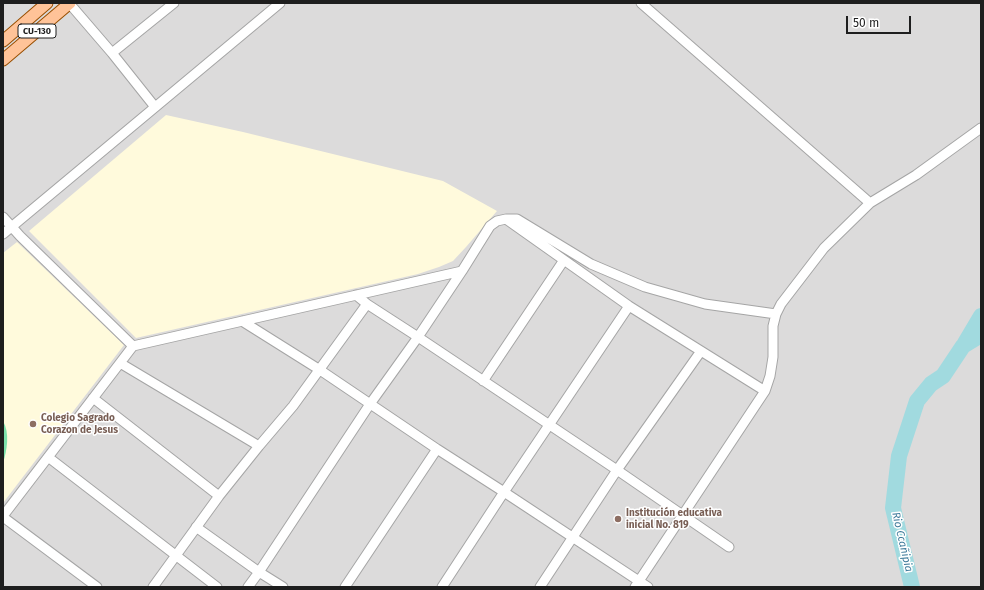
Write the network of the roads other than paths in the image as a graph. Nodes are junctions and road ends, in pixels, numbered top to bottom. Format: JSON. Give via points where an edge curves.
{"nodes":[{"id":1,"x":47,"y":3,"type":"edge"},
{"id":2,"x":69,"y":3,"type":"edge"},
{"id":3,"x":174,"y":3,"type":"edge"},
{"id":4,"x":280,"y":3,"type":"edge"},
{"id":5,"x":641,"y":3,"type":"edge"},
{"id":6,"x":3,"y":41,"type":"edge"},
{"id":7,"x":112,"y":53,"type":"junction"},
{"id":8,"x":3,"y":60,"type":"edge"},
{"id":9,"x":155,"y":107,"type":"junction"},
{"id":10,"x":981,"y":128,"type":"edge"},
{"id":11,"x":870,"y":203,"type":"junction"},
{"id":12,"x":3,"y":217,"type":"edge"},
{"id":13,"x":506,"y":219,"type":"junction"},
{"id":14,"x":11,"y":227,"type":"junction"},
{"id":15,"x":3,"y":234,"type":"edge"},
{"id":16,"x":564,"y":260,"type":"junction"},
{"id":17,"x":462,"y":271,"type":"junction"},
{"id":18,"x":356,"y":295,"type":"junction"},
{"id":19,"x":367,"y":304,"type":"junction"},
{"id":20,"x":629,"y":306,"type":"junction"},
{"id":21,"x":776,"y":314,"type":"junction"},
{"id":22,"x":242,"y":321,"type":"junction"},
{"id":23,"x":418,"y":337,"type":"junction"},
{"id":24,"x":133,"y":346,"type":"junction"},
{"id":25,"x":701,"y":351,"type":"junction"},
{"id":26,"x":120,"y":363,"type":"junction"},
{"id":27,"x":320,"y":370,"type":"junction"},
{"id":28,"x":483,"y":381,"type":"junction"},
{"id":29,"x":765,"y":391,"type":"junction"},
{"id":30,"x":93,"y":398,"type":"junction"},
{"id":31,"x":370,"y":404,"type":"junction"},
{"id":32,"x":549,"y":426,"type":"junction"},
{"id":33,"x":259,"y":446,"type":"junction"},
{"id":34,"x":437,"y":449,"type":"junction"},
{"id":35,"x":48,"y":457,"type":"junction"},
{"id":36,"x":617,"y":470,"type":"junction"},
{"id":37,"x":504,"y":492,"type":"junction"},
{"id":38,"x":219,"y":496,"type":"junction"},
{"id":39,"x":3,"y":516,"type":"edge"},
{"id":40,"x":682,"y":516,"type":"junction"},
{"id":41,"x":196,"y":527,"type":"junction"},
{"id":42,"x":572,"y":538,"type":"junction"},
{"id":43,"x":729,"y":547,"type":"dead end"},
{"id":44,"x":177,"y":555,"type":"junction"},
{"id":45,"x":260,"y":572,"type":"junction"},
{"id":46,"x":637,"y":584,"type":"edge"},
{"id":47,"x":91,"y":586,"type":"edge"},
{"id":48,"x":153,"y":587,"type":"edge"},
{"id":49,"x":217,"y":587,"type":"edge"},
{"id":50,"x":248,"y":587,"type":"edge"},
{"id":51,"x":283,"y":587,"type":"edge"},
{"id":52,"x":345,"y":587,"type":"edge"},
{"id":53,"x":442,"y":587,"type":"edge"},
{"id":54,"x":540,"y":587,"type":"edge"},
{"id":55,"x":648,"y":587,"type":"edge"}],
"edges":[{"from":1,"to":6,"type":"main road","number":"CU-130"},
{"from":2,"to":7,"type":"street"},
{"from":2,"to":8,"type":"main road","number":"CU-130"},
{"from":3,"to":7,"type":"street"},
{"from":4,"to":9,"type":"street"},
{"from":5,"to":11,"type":"street"},
{"from":7,"to":9,"type":"street"},
{"from":9,"to":14,"type":"street"},
{"from":10,"to":11,"type":"street","via":[[916,175]]},
{"from":11,"to":21,"type":"street","via":[[824,248]]},
{"from":12,"to":14,"type":"street"},
{"from":13,"to":16,"type":"street"},
{"from":13,"to":17,"type":"street","via":[[490,226]]},
{"from":13,"to":21,"type":"street","via":[[518,219],[591,264],[645,287],[705,304]]},
{"from":14,"to":15,"type":"street"},
{"from":14,"to":24,"type":"street"},
{"from":16,"to":20,"type":"street"},
{"from":16,"to":28,"type":"street"},
{"from":17,"to":18,"type":"street"},
{"from":17,"to":23,"type":"street"},
{"from":18,"to":19,"type":"street"},
{"from":18,"to":22,"type":"street"},
{"from":19,"to":23,"type":"street"},
{"from":19,"to":27,"type":"street"},
{"from":20,"to":25,"type":"street"},
{"from":20,"to":32,"type":"street"},
{"from":21,"to":29,"type":"street","via":[[772,326],[773,358]]},
{"from":22,"to":24,"type":"street"},
{"from":22,"to":27,"type":"street"},
{"from":23,"to":28,"type":"street"},
{"from":23,"to":31,"type":"street"},
{"from":24,"to":26,"type":"street"},
{"from":25,"to":29,"type":"street"},
{"from":25,"to":36,"type":"street"},
{"from":26,"to":30,"type":"street"},
{"from":26,"to":33,"type":"street"},
{"from":27,"to":31,"type":"street"},
{"from":27,"to":33,"type":"street"},
{"from":28,"to":32,"type":"street"},
{"from":29,"to":40,"type":"street"},
{"from":30,"to":35,"type":"street"},
{"from":30,"to":38,"type":"street"},
{"from":31,"to":34,"type":"street"},
{"from":31,"to":45,"type":"street"},
{"from":32,"to":36,"type":"street"},
{"from":32,"to":37,"type":"street"},
{"from":33,"to":38,"type":"street"},
{"from":34,"to":37,"type":"street"},
{"from":34,"to":52,"type":"street"},
{"from":35,"to":39,"type":"street"},
{"from":35,"to":44,"type":"street"},
{"from":36,"to":40,"type":"street"},
{"from":36,"to":42,"type":"street"},
{"from":37,"to":42,"type":"street"},
{"from":37,"to":53,"type":"street"},
{"from":38,"to":41,"type":"street"},
{"from":39,"to":47,"type":"street"},
{"from":40,"to":43,"type":"street"},
{"from":40,"to":46,"type":"street"},
{"from":41,"to":44,"type":"street"},
{"from":41,"to":45,"type":"street"},
{"from":42,"to":46,"type":"street"},
{"from":42,"to":54,"type":"street"},
{"from":44,"to":48,"type":"street"},
{"from":44,"to":49,"type":"street"},
{"from":45,"to":50,"type":"street"},
{"from":45,"to":51,"type":"street"},
{"from":46,"to":55,"type":"street"}]}
